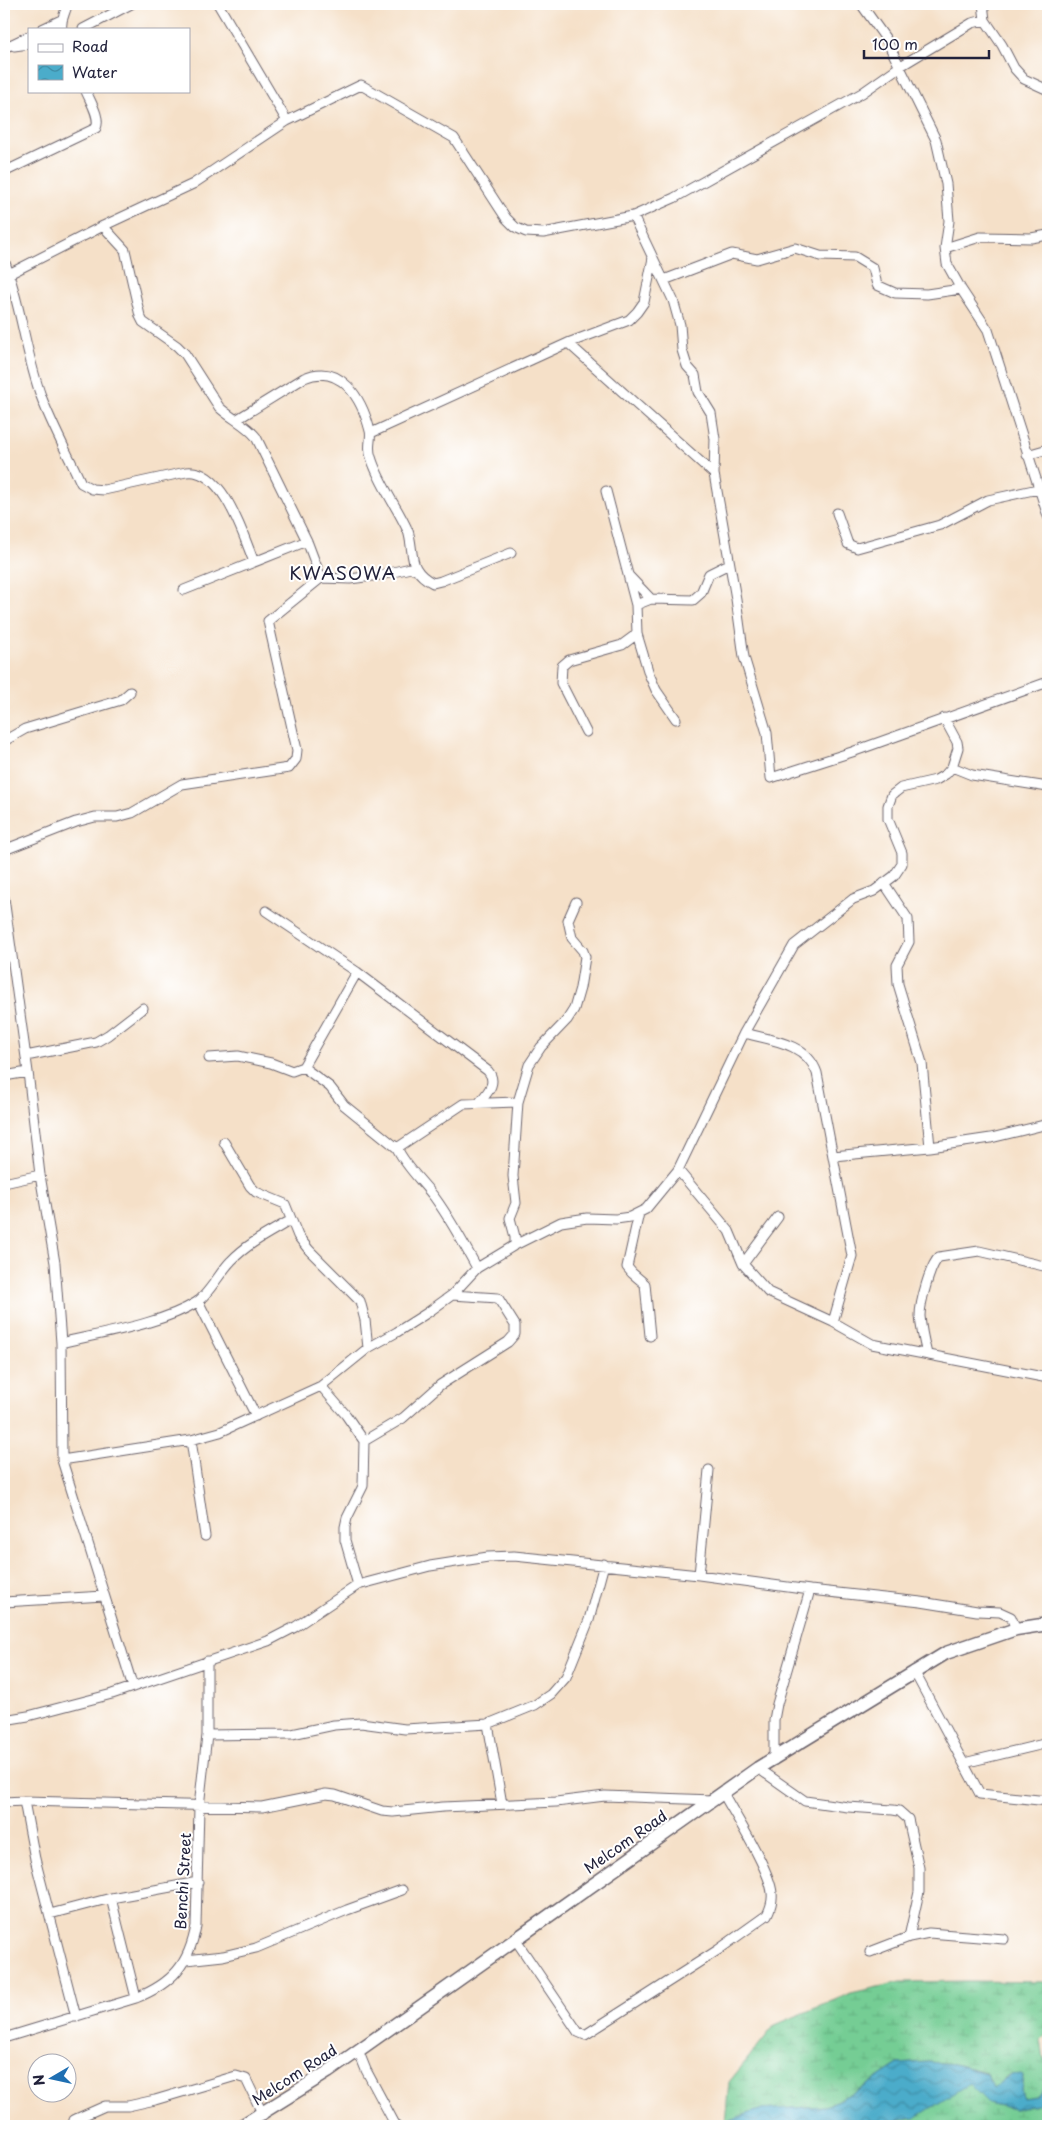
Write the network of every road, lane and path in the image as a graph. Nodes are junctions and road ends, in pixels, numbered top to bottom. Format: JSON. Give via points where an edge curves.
{"nodes":[{"id":1,"x":67,"y":4,"type":"edge"},
{"id":2,"x":131,"y":4,"type":"edge"},
{"id":3,"x":218,"y":4,"type":"edge"},
{"id":4,"x":861,"y":4,"type":"edge"},
{"id":5,"x":982,"y":4,"type":"edge"},
{"id":6,"x":985,"y":20,"type":"junction"},
{"id":7,"x":61,"y":24,"type":"edge"},
{"id":8,"x":46,"y":28,"type":"edge"},
{"id":9,"x":85,"y":28,"type":"edge"},
{"id":10,"x":28,"y":36,"type":"edge"},
{"id":11,"x":28,"y":44,"type":"edge"},
{"id":12,"x":5,"y":47,"type":"edge"},
{"id":13,"x":899,"y":67,"type":"junction"},
{"id":14,"x":1048,"y":90,"type":"edge"},
{"id":15,"x":86,"y":92,"type":"edge"},
{"id":16,"x":287,"y":121,"type":"junction"},
{"id":17,"x":4,"y":172,"type":"edge"},
{"id":18,"x":633,"y":216,"type":"junction"},
{"id":19,"x":103,"y":226,"type":"junction"},
{"id":20,"x":1048,"y":235,"type":"edge"},
{"id":21,"x":945,"y":248,"type":"junction"},
{"id":22,"x":653,"y":258,"type":"junction"},
{"id":23,"x":4,"y":260,"type":"edge"},
{"id":24,"x":9,"y":274,"type":"junction"},
{"id":25,"x":664,"y":280,"type":"junction"},
{"id":26,"x":961,"y":289,"type":"junction"},
{"id":27,"x":568,"y":343,"type":"junction"},
{"id":28,"x":236,"y":420,"type":"junction"},
{"id":29,"x":371,"y":433,"type":"junction"},
{"id":30,"x":1048,"y":449,"type":"edge"},
{"id":31,"x":1027,"y":456,"type":"junction"},
{"id":32,"x":714,"y":474,"type":"junction"},
{"id":33,"x":1038,"y":489,"type":"junction"},
{"id":34,"x":606,"y":491,"type":"dead end"},
{"id":35,"x":837,"y":513,"type":"dead end"},
{"id":36,"x":1048,"y":516,"type":"edge"},
{"id":37,"x":307,"y":540,"type":"junction"},
{"id":38,"x":511,"y":552,"type":"dead end"},
{"id":39,"x":254,"y":562,"type":"junction"},
{"id":40,"x":729,"y":564,"type":"junction"},
{"id":41,"x":415,"y":567,"type":"junction"},
{"id":42,"x":628,"y":574,"type":"junction"},
{"id":43,"x":321,"y":578,"type":"junction"},
{"id":44,"x":184,"y":590,"type":"dead end"},
{"id":45,"x":651,"y":599,"type":"junction"},
{"id":46,"x":636,"y":605,"type":"junction"},
{"id":47,"x":637,"y":634,"type":"junction"},
{"id":48,"x":1048,"y":682,"type":"edge"},
{"id":49,"x":130,"y":692,"type":"dead end"},
{"id":50,"x":944,"y":718,"type":"junction"},
{"id":51,"x":676,"y":719,"type":"dead end"},
{"id":52,"x":586,"y":732,"type":"dead end"},
{"id":53,"x":4,"y":741,"type":"edge"},
{"id":54,"x":952,"y":767,"type":"junction"},
{"id":55,"x":1048,"y":787,"type":"edge"},
{"id":56,"x":4,"y":850,"type":"edge"},
{"id":57,"x":884,"y":883,"type":"junction"},
{"id":58,"x":4,"y":898,"type":"edge"},
{"id":59,"x":576,"y":902,"type":"dead end"},
{"id":60,"x":266,"y":911,"type":"dead end"},
{"id":61,"x":5,"y":922,"type":"edge"},
{"id":62,"x":357,"y":972,"type":"junction"},
{"id":63,"x":143,"y":1008,"type":"dead end"},
{"id":64,"x":744,"y":1033,"type":"junction"},
{"id":65,"x":26,"y":1056,"type":"junction"},
{"id":66,"x":209,"y":1058,"type":"dead end"},
{"id":67,"x":303,"y":1067,"type":"junction"},
{"id":68,"x":28,"y":1072,"type":"junction"},
{"id":69,"x":4,"y":1076,"type":"edge"},
{"id":70,"x":518,"y":1102,"type":"junction"},
{"id":71,"x":479,"y":1103,"type":"junction"},
{"id":72,"x":1048,"y":1124,"type":"edge"},
{"id":73,"x":224,"y":1142,"type":"dead end"},
{"id":74,"x":930,"y":1147,"type":"junction"},
{"id":75,"x":397,"y":1148,"type":"junction"},
{"id":76,"x":833,"y":1156,"type":"junction"},
{"id":77,"x":678,"y":1170,"type":"junction"},
{"id":78,"x":40,"y":1174,"type":"junction"},
{"id":79,"x":4,"y":1183,"type":"edge"},
{"id":80,"x":640,"y":1214,"type":"junction"},
{"id":81,"x":778,"y":1217,"type":"dead end"},
{"id":82,"x":291,"y":1220,"type":"junction"},
{"id":83,"x":515,"y":1245,"type":"junction"},
{"id":84,"x":744,"y":1264,"type":"junction"},
{"id":85,"x":1048,"y":1267,"type":"edge"},
{"id":86,"x":477,"y":1268,"type":"junction"},
{"id":87,"x":452,"y":1295,"type":"junction"},
{"id":88,"x":198,"y":1301,"type":"junction"},
{"id":89,"x":833,"y":1322,"type":"junction"},
{"id":90,"x":650,"y":1336,"type":"dead end"},
{"id":91,"x":61,"y":1343,"type":"junction"},
{"id":92,"x":368,"y":1348,"type":"junction"},
{"id":93,"x":927,"y":1354,"type":"junction"},
{"id":94,"x":1048,"y":1378,"type":"edge"},
{"id":95,"x":321,"y":1386,"type":"junction"},
{"id":96,"x":256,"y":1416,"type":"junction"},
{"id":97,"x":192,"y":1440,"type":"junction"},
{"id":98,"x":364,"y":1441,"type":"junction"},
{"id":99,"x":62,"y":1460,"type":"junction"},
{"id":100,"x":709,"y":1470,"type":"dead end"},
{"id":101,"x":205,"y":1536,"type":"dead end"},
{"id":102,"x":604,"y":1564,"type":"junction"},
{"id":103,"x":699,"y":1575,"type":"junction"},
{"id":104,"x":358,"y":1584,"type":"junction"},
{"id":105,"x":810,"y":1590,"type":"junction"},
{"id":106,"x":104,"y":1596,"type":"junction"},
{"id":107,"x":4,"y":1602,"type":"edge"},
{"id":108,"x":1048,"y":1624,"type":"edge"},
{"id":109,"x":1016,"y":1630,"type":"junction"},
{"id":110,"x":207,"y":1661,"type":"junction"},
{"id":111,"x":914,"y":1671,"type":"junction"},
{"id":112,"x":133,"y":1687,"type":"junction"},
{"id":113,"x":4,"y":1720,"type":"edge"},
{"id":114,"x":488,"y":1724,"type":"junction"},
{"id":115,"x":207,"y":1735,"type":"junction"},
{"id":116,"x":1048,"y":1743,"type":"edge"},
{"id":117,"x":774,"y":1760,"type":"junction"},
{"id":118,"x":964,"y":1763,"type":"junction"},
{"id":119,"x":758,"y":1768,"type":"junction"},
{"id":120,"x":717,"y":1796,"type":"junction"},
{"id":121,"x":24,"y":1801,"type":"junction"},
{"id":122,"x":1048,"y":1801,"type":"edge"},
{"id":123,"x":4,"y":1802,"type":"edge"},
{"id":124,"x":502,"y":1804,"type":"junction"},
{"id":125,"x":199,"y":1807,"type":"junction"},
{"id":126,"x":198,"y":1882,"type":"junction"},
{"id":127,"x":402,"y":1890,"type":"dead end"},
{"id":128,"x":111,"y":1898,"type":"junction"},
{"id":129,"x":50,"y":1914,"type":"junction"},
{"id":130,"x":909,"y":1937,"type":"junction"},
{"id":131,"x":516,"y":1938,"type":"junction"},
{"id":132,"x":1004,"y":1939,"type":"dead end"},
{"id":133,"x":870,"y":1952,"type":"dead end"},
{"id":134,"x":186,"y":1960,"type":"junction"},
{"id":135,"x":136,"y":1998,"type":"junction"},
{"id":136,"x":76,"y":2017,"type":"junction"},
{"id":137,"x":4,"y":2038,"type":"edge"},
{"id":138,"x":358,"y":2050,"type":"junction"},
{"id":139,"x":263,"y":2115,"type":"junction"},
{"id":140,"x":73,"y":2126,"type":"edge"},
{"id":141,"x":241,"y":2126,"type":"edge"},
{"id":142,"x":396,"y":2126,"type":"edge"}],
"edges":[{"from":1,"to":7,"type":"street"},
{"from":2,"to":9,"type":"street"},
{"from":3,"to":16,"type":"street"},
{"from":4,"to":13,"type":"street","via":[[886,40]]},
{"from":5,"to":6,"type":"street"},
{"from":6,"to":13,"type":"street","via":[[972,23]]},
{"from":6,"to":14,"type":"street","via":[[1014,68],[1024,79]]},
{"from":7,"to":8,"type":"street"},
{"from":10,"to":12,"type":"street"},
{"from":11,"to":12,"type":"street"},
{"from":13,"to":18,"type":"street","via":[[862,93],[674,198]]},
{"from":13,"to":21,"type":"street","via":[[936,140],[946,184],[949,221]]},
{"from":15,"to":17,"type":"street","via":[[97,118],[96,128]]},
{"from":16,"to":18,"type":"street","via":[[361,85],[454,138],[515,227],[526,232],[543,233]]},
{"from":16,"to":19,"type":"street","via":[[193,184]]},
{"from":18,"to":22,"type":"street"},
{"from":19,"to":24,"type":"street"},
{"from":19,"to":28,"type":"street","via":[[125,250],[143,322],[177,346],[219,407]]},
{"from":20,"to":21,"type":"street","via":[[980,237]]},
{"from":21,"to":26,"type":"street","via":[[947,264]]},
{"from":22,"to":25,"type":"street"},
{"from":22,"to":27,"type":"street","via":[[644,302],[629,320]]},
{"from":23,"to":24,"type":"street"},
{"from":24,"to":39,"type":"street","via":[[41,396],[81,483],[92,489],[104,490],[198,472],[225,494]]},
{"from":25,"to":26,"type":"street","via":[[732,254],[757,259],[795,248],[820,256],[855,257],[873,268],[878,284],[895,293],[927,294]]},
{"from":25,"to":32,"type":"street","via":[[680,325],[682,350],[695,374],[698,392],[711,413],[715,439]]},
{"from":26,"to":31,"type":"street","via":[[988,330]]},
{"from":27,"to":29,"type":"street"},
{"from":27,"to":32,"type":"street"},
{"from":28,"to":29,"type":"street","via":[[304,378],[323,374],[354,392]]},
{"from":28,"to":37,"type":"street","via":[[256,437]]},
{"from":29,"to":41,"type":"street","via":[[368,442],[370,456],[409,534]]},
{"from":30,"to":31,"type":"street"},
{"from":31,"to":33,"type":"street"},
{"from":32,"to":40,"type":"street"},
{"from":33,"to":35,"type":"street","via":[[988,500],[940,525],[857,548],[848,544]]},
{"from":33,"to":36,"type":"street"},
{"from":34,"to":42,"type":"street"},
{"from":37,"to":39,"type":"street"},
{"from":37,"to":43,"type":"street"},
{"from":38,"to":41,"type":"street","via":[[433,583]]},
{"from":39,"to":44,"type":"street"},
{"from":40,"to":45,"type":"street","via":[[709,574],[701,593],[694,600]]},
{"from":40,"to":50,"type":"street","via":[[744,657],[767,733],[771,778]]},
{"from":41,"to":43,"type":"street","via":[[350,579]]},
{"from":42,"to":45,"type":"street"},
{"from":42,"to":46,"type":"street"},
{"from":43,"to":56,"type":"street","via":[[268,621],[297,750],[293,765],[182,784],[132,814],[76,822]]},
{"from":45,"to":46,"type":"street"},
{"from":46,"to":47,"type":"street"},
{"from":47,"to":51,"type":"street","via":[[656,690]]},
{"from":47,"to":52,"type":"street","via":[[622,645],[569,660],[562,666],[561,684]]},
{"from":48,"to":50,"type":"street"},
{"from":49,"to":53,"type":"street","via":[[121,700],[25,729]]},
{"from":50,"to":54,"type":"street","via":[[958,748]]},
{"from":54,"to":55,"type":"street","via":[[972,775]]},
{"from":54,"to":57,"type":"street","via":[[936,780],[901,788],[892,795],[888,819],[902,853],[902,864]]},
{"from":57,"to":64,"type":"street","via":[[874,891],[853,899],[794,945]]},
{"from":57,"to":74,"type":"street","via":[[908,919],[909,942],[897,965],[898,984],[922,1063]]},
{"from":58,"to":61,"type":"street"},
{"from":59,"to":70,"type":"street","via":[[568,920],[572,938],[585,957],[574,1009],[529,1065]]},
{"from":60,"to":62,"type":"street"},
{"from":61,"to":65,"type":"street"},
{"from":62,"to":67,"type":"street"},
{"from":62,"to":71,"type":"street","via":[[488,1071],[492,1076],[492,1087]]},
{"from":63,"to":65,"type":"street","via":[[96,1042]]},
{"from":64,"to":76,"type":"street","via":[[800,1050],[814,1064]]},
{"from":64,"to":77,"type":"street"},
{"from":65,"to":68,"type":"street"},
{"from":66,"to":67,"type":"street","via":[[238,1056],[292,1071]]},
{"from":67,"to":75,"type":"street"},
{"from":68,"to":69,"type":"street"},
{"from":68,"to":78,"type":"street"},
{"from":70,"to":71,"type":"street"},
{"from":70,"to":83,"type":"street","via":[[513,1176],[516,1203],[510,1218]]},
{"from":71,"to":75,"type":"street","via":[[463,1104]]},
{"from":72,"to":74,"type":"street","via":[[991,1138]]},
{"from":73,"to":82,"type":"street","via":[[250,1186],[256,1192],[285,1204]]},
{"from":74,"to":76,"type":"street"},
{"from":75,"to":86,"type":"street","via":[[435,1198]]},
{"from":76,"to":89,"type":"street","via":[[852,1256]]},
{"from":77,"to":80,"type":"street"},
{"from":77,"to":84,"type":"street","via":[[729,1231]]},
{"from":78,"to":79,"type":"street"},
{"from":78,"to":91,"type":"street","via":[[54,1263]]},
{"from":80,"to":83,"type":"street","via":[[616,1219],[587,1218],[561,1222]]},
{"from":80,"to":90,"type":"street","via":[[628,1267],[645,1284]]},
{"from":81,"to":84,"type":"street"},
{"from":82,"to":88,"type":"street","via":[[254,1242],[232,1260]]},
{"from":82,"to":92,"type":"street","via":[[309,1250],[360,1301]]},
{"from":83,"to":86,"type":"street"},
{"from":84,"to":89,"type":"street","via":[[768,1292]]},
{"from":85,"to":93,"type":"street","via":[[979,1251],[939,1257],[933,1265],[920,1308]]},
{"from":86,"to":87,"type":"street"},
{"from":87,"to":92,"type":"street"},
{"from":87,"to":98,"type":"street","via":[[498,1298],[515,1325],[515,1334],[508,1342],[440,1385],[403,1418]]},
{"from":88,"to":91,"type":"street","via":[[166,1316]]},
{"from":88,"to":96,"type":"street"},
{"from":89,"to":93,"type":"street","via":[[872,1344]]},
{"from":91,"to":99,"type":"street"},
{"from":92,"to":95,"type":"street"},
{"from":93,"to":94,"type":"street"},
{"from":95,"to":96,"type":"street"},
{"from":95,"to":98,"type":"street"},
{"from":96,"to":97,"type":"street"},
{"from":97,"to":99,"type":"street"},
{"from":97,"to":101,"type":"street"},
{"from":98,"to":104,"type":"street","via":[[363,1486],[345,1527],[345,1540]]},
{"from":99,"to":106,"type":"street"},
{"from":100,"to":103,"type":"street"},
{"from":102,"to":103,"type":"street"},
{"from":102,"to":104,"type":"street","via":[[514,1556],[488,1557],[430,1566]]},
{"from":102,"to":114,"type":"street","via":[[588,1620],[566,1677],[544,1700]]},
{"from":103,"to":105,"type":"street"},
{"from":104,"to":110,"type":"street","via":[[295,1627]]},
{"from":105,"to":109,"type":"street","via":[[1000,1612],[1012,1618]]},
{"from":105,"to":117,"type":"street","via":[[777,1704]]},
{"from":106,"to":107,"type":"street"},
{"from":106,"to":112,"type":"street"},
{"from":108,"to":109,"type":"main road","name":"Melcom Road"},
{"from":109,"to":111,"type":"main road","name":"Melcom Road","via":[[946,1653]]},
{"from":110,"to":112,"type":"street"},
{"from":110,"to":115,"type":"street","name":"Benchi Street"},
{"from":111,"to":117,"type":"main road","name":"Melcom Road"},
{"from":111,"to":118,"type":"street"},
{"from":112,"to":113,"type":"street"},
{"from":114,"to":115,"type":"street","via":[[404,1729],[361,1723],[292,1734]]},
{"from":114,"to":124,"type":"street"},
{"from":115,"to":125,"type":"street","name":"Benchi Street"},
{"from":116,"to":118,"type":"street"},
{"from":117,"to":119,"type":"main road","name":"Melcom Road"},
{"from":118,"to":122,"type":"street","via":[[980,1794]]},
{"from":119,"to":120,"type":"main road","name":"Melcom Road"},
{"from":119,"to":130,"type":"street","via":[[805,1801],[899,1811],[908,1819],[920,1880]]},
{"from":120,"to":124,"type":"street","via":[[605,1796]]},
{"from":120,"to":131,"type":"main road","name":"Melcom Road"},
{"from":120,"to":131,"type":"street","via":[[767,1875],[772,1893],[772,1906],[767,1915],[718,1950],[585,2035],[578,2032]]},
{"from":121,"to":123,"type":"street"},
{"from":121,"to":125,"type":"street"},
{"from":121,"to":129,"type":"street"},
{"from":124,"to":125,"type":"street","via":[[393,1812],[326,1794],[267,1807]]},
{"from":125,"to":126,"type":"street","name":"Benchi Street"},
{"from":126,"to":128,"type":"street"},
{"from":126,"to":134,"type":"street","name":"Benchi Street","via":[[196,1926]]},
{"from":127,"to":134,"type":"street","via":[[256,1948]]},
{"from":128,"to":129,"type":"street"},
{"from":128,"to":135,"type":"street"},
{"from":129,"to":136,"type":"street"},
{"from":130,"to":132,"type":"street","via":[[929,1933]]},
{"from":130,"to":133,"type":"street"},
{"from":131,"to":138,"type":"main road","name":"Melcom Road"},
{"from":134,"to":135,"type":"street","name":"Benchi Street","via":[[162,1986]]},
{"from":135,"to":136,"type":"street","name":"Benchi Street"},
{"from":136,"to":137,"type":"street","name":"Benchi Street"},
{"from":138,"to":139,"type":"main road","name":"Melcom Road"},
{"from":138,"to":142,"type":"street"},
{"from":139,"to":140,"type":"street","via":[[246,2079],[236,2076],[146,2102],[105,2106],[74,2120]]},
{"from":139,"to":141,"type":"main road","name":"Melcom Road"}]}
